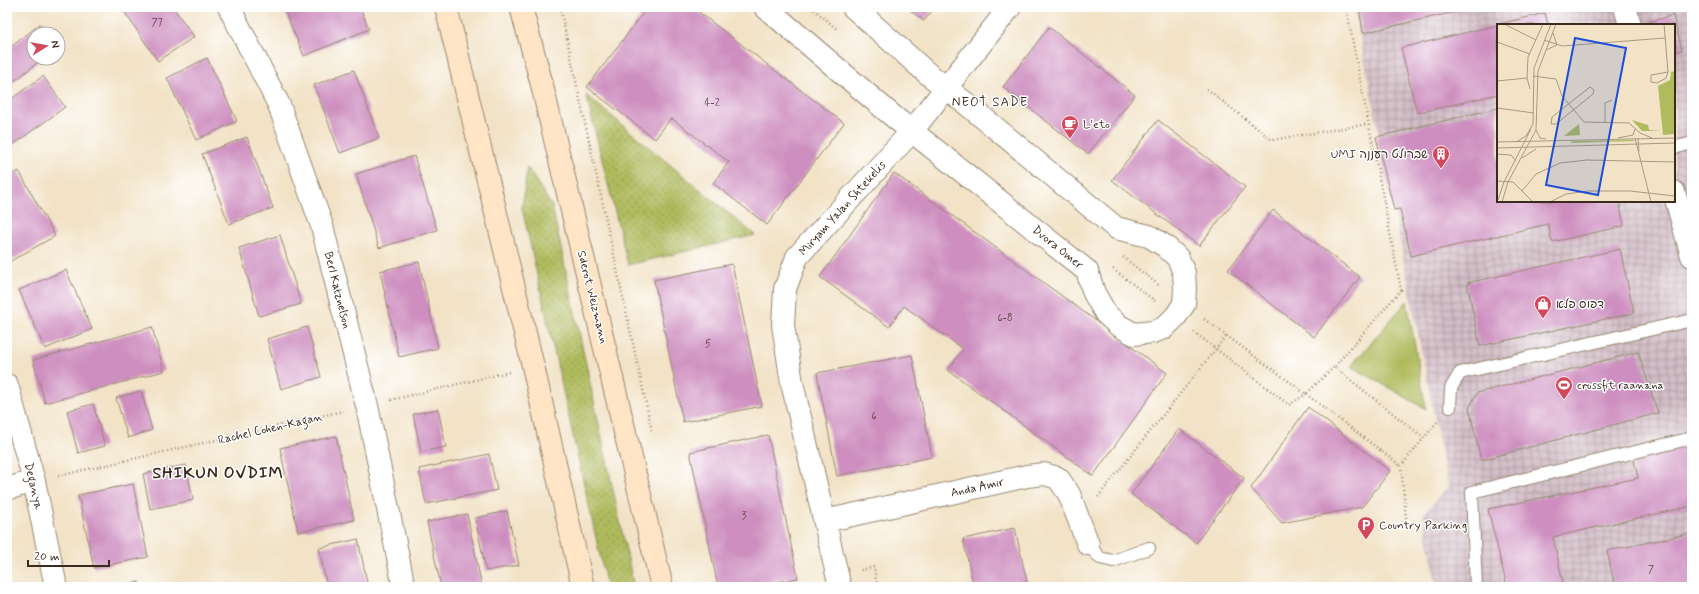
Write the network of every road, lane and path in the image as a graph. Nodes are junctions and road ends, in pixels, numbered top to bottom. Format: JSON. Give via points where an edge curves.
{"nodes":[{"id":1,"x":229,"y":7,"type":"edge"},
{"id":2,"x":446,"y":7,"type":"edge"},
{"id":3,"x":521,"y":7,"type":"edge"},
{"id":4,"x":560,"y":7,"type":"edge"},
{"id":5,"x":765,"y":7,"type":"edge"},
{"id":6,"x":853,"y":7,"type":"edge"},
{"id":7,"x":1010,"y":7,"type":"edge"},
{"id":8,"x":1346,"y":7,"type":"edge"},
{"id":9,"x":1625,"y":7,"type":"edge"},
{"id":10,"x":1630,"y":24,"type":"edge"},
{"id":11,"x":946,"y":89,"type":"junction"},
{"id":12,"x":1207,"y":89,"type":"dead end"},
{"id":13,"x":1368,"y":124,"type":"junction"},
{"id":14,"x":912,"y":131,"type":"junction"},
{"id":15,"x":1692,"y":143,"type":"edge"},
{"id":16,"x":1675,"y":148,"type":"edge"},
{"id":17,"x":1675,"y":196,"type":"edge"},
{"id":18,"x":1692,"y":256,"type":"edge"},
{"id":19,"x":1692,"y":320,"type":"edge"},
{"id":20,"x":1226,"y":336,"type":"dead end"},
{"id":21,"x":533,"y":366,"type":"junction"},
{"id":22,"x":7,"y":385,"type":"edge"},
{"id":23,"x":1288,"y":405,"type":"dead end"},
{"id":24,"x":366,"y":406,"type":"junction"},
{"id":25,"x":1450,"y":407,"type":"joint"},
{"id":26,"x":653,"y":432,"type":"dead end"},
{"id":27,"x":1424,"y":438,"type":"junction"},
{"id":28,"x":1692,"y":438,"type":"edge"},
{"id":29,"x":1401,"y":466,"type":"junction"},
{"id":30,"x":34,"y":481,"type":"junction"},
{"id":31,"x":7,"y":489,"type":"edge"},
{"id":32,"x":1406,"y":518,"type":"dead end"},
{"id":33,"x":825,"y":521,"type":"junction"},
{"id":34,"x":1078,"y":521,"type":"junction"},
{"id":35,"x":1088,"y":544,"type":"joint"},
{"id":36,"x":1149,"y":548,"type":"dead end"},
{"id":37,"x":56,"y":587,"type":"edge"},
{"id":38,"x":404,"y":587,"type":"edge"},
{"id":39,"x":583,"y":587,"type":"edge"},
{"id":40,"x":662,"y":587,"type":"edge"},
{"id":41,"x":840,"y":587,"type":"edge"},
{"id":42,"x":1476,"y":587,"type":"edge"}],
"edges":[{"from":1,"to":24,"type":"street","name":"Berl Katznelson","via":[[279,105],[319,218]]},
{"from":2,"to":21,"type":"main road"},
{"from":3,"to":40,"type":"main road","name":"Sderot Weizmann"},
{"from":4,"to":26,"type":"path"},
{"from":5,"to":14,"type":"street","name":"Dvora Omer"},
{"from":6,"to":11,"type":"street","name":"Dvora Omer"},
{"from":7,"to":11,"type":"street","name":"Miryam Yalan Shtekelis"},
{"from":8,"to":13,"type":"path"},
{"from":9,"to":10,"type":"street"},
{"from":11,"to":14,"type":"street","name":"Miryam Yalan Shtekelis"},
{"from":11,"to":14,"type":"street","name":"Dvora Omer","via":[[1116,228],[1149,236],[1178,258],[1184,273],[1185,289],[1184,304],[1176,316],[1164,328],[1153,332],[1134,334],[1118,325],[1106,314],[1094,294],[1087,271]]},
{"from":12,"to":13,"type":"path","via":[[1272,140]]},
{"from":13,"to":27,"type":"path","via":[[1401,290],[1334,368]]},
{"from":14,"to":33,"type":"street","name":"Miryam Yalan Shtekelis","via":[[797,257],[785,289],[783,325],[792,383]]},
{"from":15,"to":16,"type":"lane"},
{"from":17,"to":18,"type":"street"},
{"from":19,"to":25,"type":"lane","via":[[1460,373],[1451,388]]},
{"from":20,"to":34,"type":"path"},
{"from":21,"to":24,"type":"path","name":"Rachel Cohen-Kagan"},
{"from":21,"to":39,"type":"main road"},
{"from":22,"to":30,"type":"street","name":"Deganya"},
{"from":23,"to":29,"type":"path","via":[[1306,394]]},
{"from":24,"to":30,"type":"path","name":"Rachel Cohen-Kagan"},
{"from":24,"to":38,"type":"street","name":"Berl Katznelson"},
{"from":25,"to":27,"type":"path"},
{"from":27,"to":29,"type":"path"},
{"from":28,"to":42,"type":"lane","via":[[1472,492]]},
{"from":29,"to":32,"type":"path"},
{"from":30,"to":31,"type":"street"},
{"from":30,"to":37,"type":"street","name":"Deganya"},
{"from":33,"to":34,"type":"street","name":"Anda Amir","via":[[1044,474],[1058,478],[1069,494]]},
{"from":33,"to":41,"type":"street","name":"Miryam Yalan Shtekelis"},
{"from":34,"to":35,"type":"street","name":"Anda Amir"},
{"from":35,"to":36,"type":"lane","via":[[1100,558],[1113,561]]}]}
